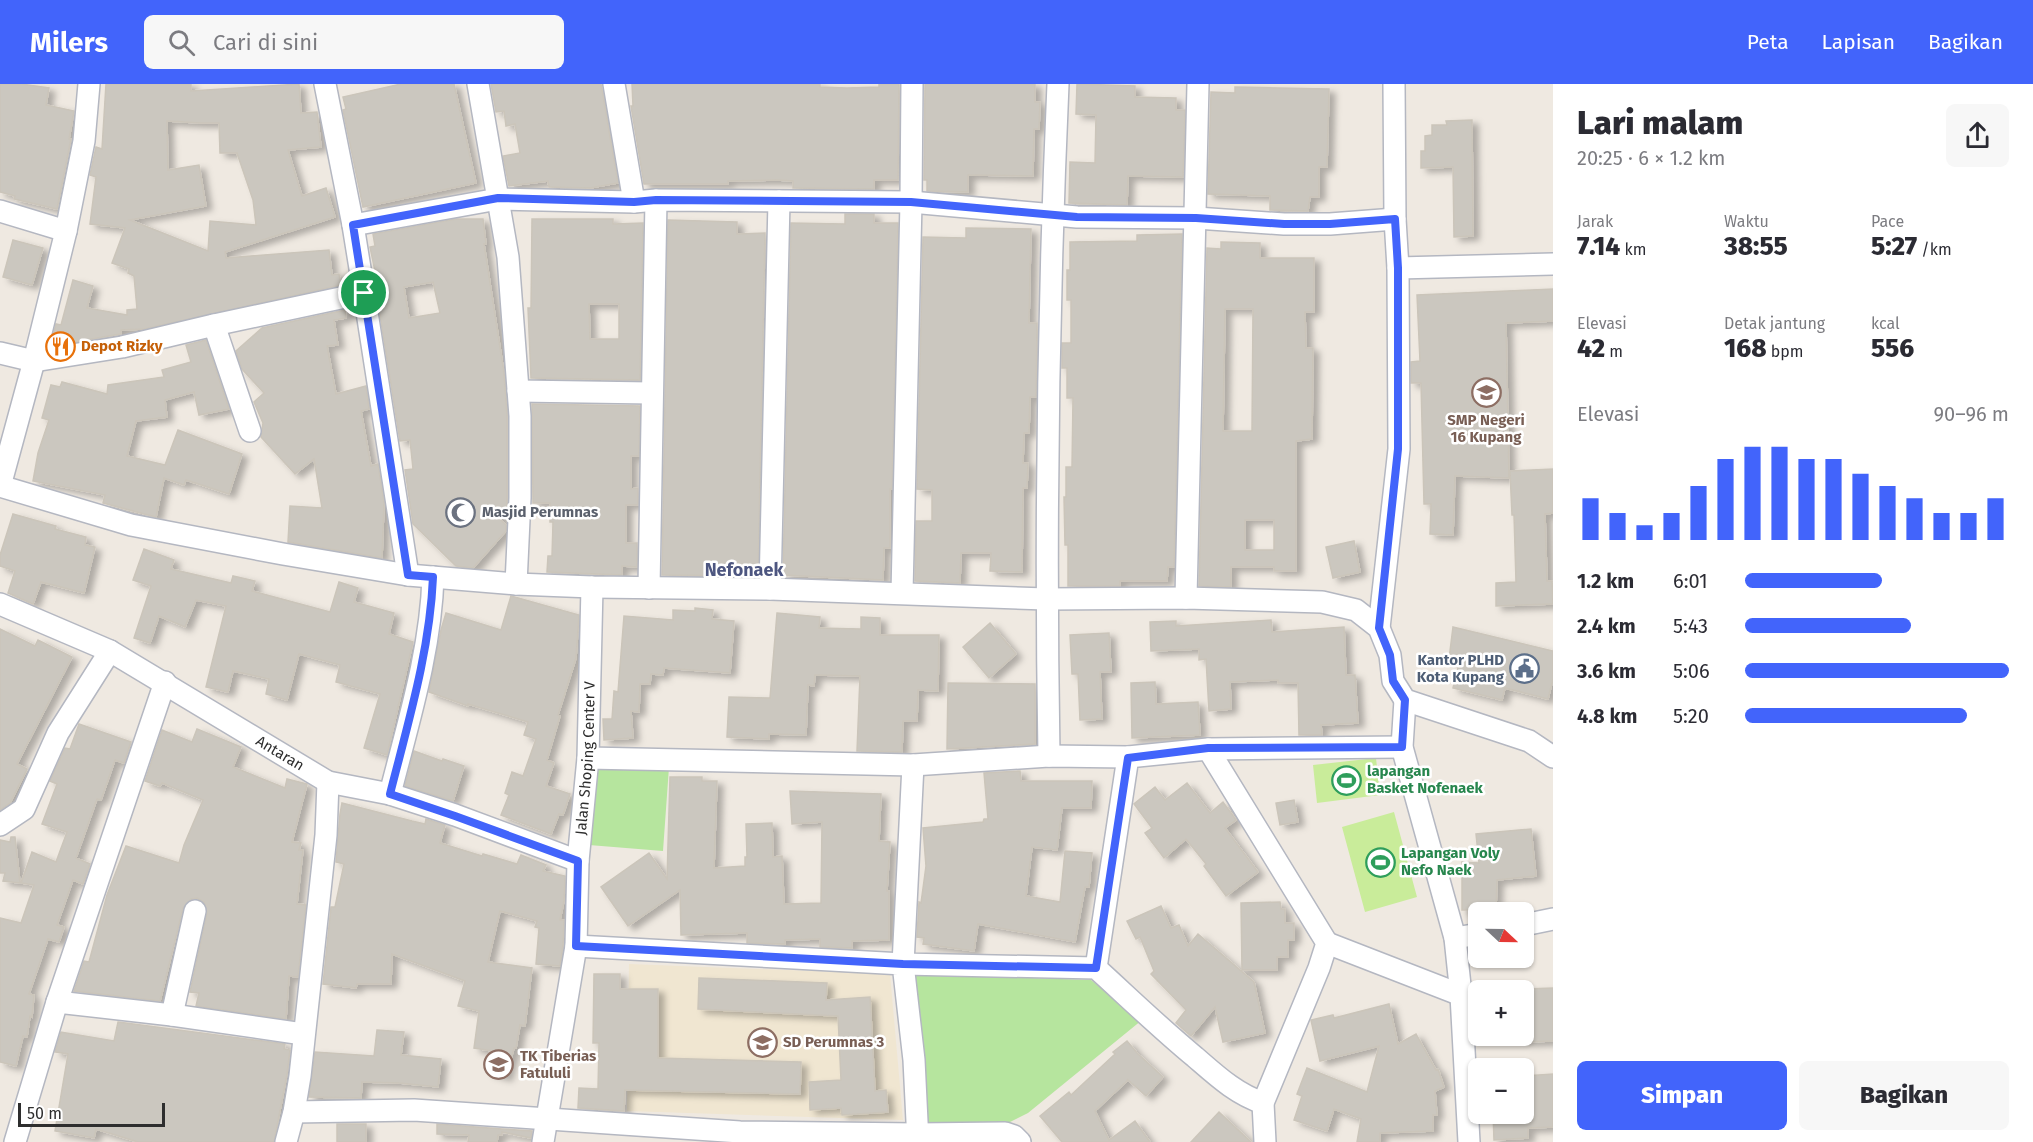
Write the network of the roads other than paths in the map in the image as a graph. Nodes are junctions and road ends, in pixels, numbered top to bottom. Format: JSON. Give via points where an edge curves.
{"nodes":[{"id":1,"x":88,"y":84,"type":"edge"},
{"id":2,"x":325,"y":84,"type":"edge"},
{"id":3,"x":478,"y":84,"type":"edge"},
{"id":4,"x":614,"y":84,"type":"edge"},
{"id":5,"x":912,"y":84,"type":"edge"},
{"id":6,"x":1058,"y":84,"type":"edge"},
{"id":7,"x":1198,"y":84,"type":"edge"},
{"id":8,"x":1394,"y":84,"type":"edge"},
{"id":9,"x":498,"y":198,"type":"junction"},
{"id":10,"x":656,"y":200,"type":"junction"},
{"id":11,"x":779,"y":201,"type":"junction"},
{"id":12,"x":634,"y":202,"type":"junction"},
{"id":13,"x":911,"y":202,"type":"junction"},
{"id":14,"x":0,"y":211,"type":"edge"},
{"id":15,"x":1052,"y":215,"type":"junction"},
{"id":16,"x":1196,"y":218,"type":"junction"},
{"id":17,"x":1395,"y":219,"type":"junction"},
{"id":18,"x":353,"y":225,"type":"junction"},
{"id":19,"x":66,"y":231,"type":"junction"},
{"id":20,"x":1553,"y":264,"type":"edge"},
{"id":21,"x":1398,"y":268,"type":"junction"},
{"id":22,"x":364,"y":293,"type":"junction"},
{"id":23,"x":214,"y":325,"type":"junction"},
{"id":24,"x":0,"y":353,"type":"edge"},
{"id":25,"x":34,"y":361,"type":"junction"},
{"id":26,"x":518,"y":391,"type":"junction"},
{"id":27,"x":651,"y":393,"type":"junction"},
{"id":28,"x":250,"y":431,"type":"dead end"},
{"id":29,"x":0,"y":486,"type":"edge"},
{"id":30,"x":408,"y":575,"type":"junction"},
{"id":31,"x":433,"y":577,"type":"junction"},
{"id":32,"x":516,"y":584,"type":"junction"},
{"id":33,"x":592,"y":586,"type":"junction"},
{"id":34,"x":649,"y":588,"type":"junction"},
{"id":35,"x":770,"y":589,"type":"junction"},
{"id":36,"x":902,"y":594,"type":"junction"},
{"id":37,"x":1046,"y":598,"type":"junction"},
{"id":38,"x":1186,"y":598,"type":"junction"},
{"id":39,"x":0,"y":604,"type":"edge"},
{"id":40,"x":1379,"y":628,"type":"junction"},
{"id":41,"x":110,"y":651,"type":"junction"},
{"id":42,"x":165,"y":682,"type":"junction"},
{"id":43,"x":1405,"y":700,"type":"junction"},
{"id":44,"x":1402,"y":747,"type":"junction"},
{"id":45,"x":1208,"y":748,"type":"junction"},
{"id":46,"x":1049,"y":756,"type":"junction"},
{"id":47,"x":1553,"y":757,"type":"edge"},
{"id":48,"x":588,"y":758,"type":"junction"},
{"id":49,"x":1128,"y":758,"type":"junction"},
{"id":50,"x":913,"y":765,"type":"junction"},
{"id":51,"x":328,"y":782,"type":"junction"},
{"id":52,"x":390,"y":794,"type":"junction"},
{"id":53,"x":0,"y":825,"type":"edge"},
{"id":54,"x":578,"y":861,"type":"junction"},
{"id":55,"x":195,"y":911,"type":"dead end"},
{"id":56,"x":1553,"y":919,"type":"edge"},
{"id":57,"x":1534,"y":923,"type":"edge"},
{"id":58,"x":1468,"y":935,"type":"edge"},
{"id":59,"x":1455,"y":938,"type":"junction"},
{"id":60,"x":1327,"y":943,"type":"junction"},
{"id":61,"x":576,"y":946,"type":"junction"},
{"id":62,"x":903,"y":964,"type":"junction"},
{"id":63,"x":1096,"y":968,"type":"junction"},
{"id":64,"x":1461,"y":995,"type":"junction"},
{"id":65,"x":57,"y":1002,"type":"junction"},
{"id":66,"x":172,"y":1015,"type":"junction"},
{"id":67,"x":303,"y":1034,"type":"junction"},
{"id":68,"x":1263,"y":1103,"type":"junction"},
{"id":69,"x":294,"y":1112,"type":"junction"},
{"id":70,"x":546,"y":1119,"type":"junction"},
{"id":71,"x":740,"y":1137,"type":"edge"},
{"id":72,"x":918,"y":1138,"type":"edge"},
{"id":73,"x":15,"y":1142,"type":"edge"},
{"id":74,"x":286,"y":1142,"type":"edge"},
{"id":75,"x":543,"y":1142,"type":"edge"},
{"id":76,"x":1020,"y":1142,"type":"edge"},
{"id":77,"x":1265,"y":1142,"type":"edge"},
{"id":78,"x":1469,"y":1142,"type":"edge"}],
"edges":[{"from":1,"to":19,"type":"street","via":[[84,141]]},
{"from":2,"to":18,"type":"street"},
{"from":3,"to":9,"type":"street"},
{"from":4,"to":12,"type":"street"},
{"from":5,"to":13,"type":"street"},
{"from":6,"to":15,"type":"street"},
{"from":7,"to":16,"type":"street"},
{"from":8,"to":17,"type":"street"},
{"from":9,"to":12,"type":"street"},
{"from":9,"to":18,"type":"street"},
{"from":9,"to":26,"type":"street","via":[[508,256]]},
{"from":10,"to":11,"type":"street"},
{"from":10,"to":12,"type":"street"},
{"from":10,"to":27,"type":"street"},
{"from":11,"to":13,"type":"street"},
{"from":11,"to":35,"type":"street"},
{"from":13,"to":15,"type":"street"},
{"from":13,"to":36,"type":"street"},
{"from":14,"to":19,"type":"street"},
{"from":15,"to":16,"type":"street"},
{"from":15,"to":37,"type":"street"},
{"from":16,"to":17,"type":"street","via":[[1307,224]]},
{"from":16,"to":38,"type":"street"},
{"from":17,"to":21,"type":"street"},
{"from":18,"to":22,"type":"street"},
{"from":19,"to":25,"type":"street"},
{"from":20,"to":21,"type":"street"},
{"from":21,"to":40,"type":"street","via":[[1398,449]]},
{"from":22,"to":23,"type":"street"},
{"from":22,"to":30,"type":"street"},
{"from":23,"to":25,"type":"street","via":[[122,347]]},
{"from":23,"to":28,"type":"street"},
{"from":24,"to":25,"type":"street"},
{"from":25,"to":29,"type":"street"},
{"from":26,"to":27,"type":"street"},
{"from":26,"to":32,"type":"street","via":[[520,498]]},
{"from":27,"to":34,"type":"street"},
{"from":29,"to":30,"type":"street","via":[[131,525]]},
{"from":30,"to":31,"type":"street"},
{"from":31,"to":32,"type":"street"},
{"from":31,"to":52,"type":"street","via":[[424,649]]},
{"from":32,"to":33,"type":"street"},
{"from":33,"to":34,"type":"street"},
{"from":33,"to":48,"type":"street","name":"Jalan Shoping Center V"},
{"from":34,"to":35,"type":"street"},
{"from":35,"to":36,"type":"street"},
{"from":36,"to":37,"type":"street"},
{"from":37,"to":38,"type":"street"},
{"from":37,"to":46,"type":"street"},
{"from":38,"to":40,"type":"street","via":[[1322,602],[1356,609]]},
{"from":39,"to":41,"type":"street","name":"Antaran"},
{"from":40,"to":43,"type":"street","via":[[1390,655],[1393,681]]},
{"from":41,"to":42,"type":"street","name":"Antaran"},
{"from":41,"to":53,"type":"street","via":[[58,733],[24,809]]},
{"from":42,"to":51,"type":"street","name":"Antaran"},
{"from":42,"to":65,"type":"street"},
{"from":43,"to":44,"type":"street"},
{"from":43,"to":47,"type":"street","via":[[1529,741]]},
{"from":44,"to":45,"type":"street"},
{"from":44,"to":59,"type":"street"},
{"from":45,"to":49,"type":"street"},
{"from":45,"to":60,"type":"street"},
{"from":46,"to":49,"type":"street"},
{"from":46,"to":50,"type":"street"},
{"from":48,"to":50,"type":"street"},
{"from":48,"to":54,"type":"street","name":"Jalan Shoping Center V"},
{"from":49,"to":63,"type":"street"},
{"from":50,"to":62,"type":"street"},
{"from":51,"to":52,"type":"street","name":"Antaran"},
{"from":51,"to":67,"type":"street","via":[[326,835]]},
{"from":52,"to":54,"type":"street","name":"Antaran"},
{"from":54,"to":61,"type":"street","name":"Jalan Shoping Center V"},
{"from":55,"to":66,"type":"street"},
{"from":56,"to":57,"type":"street"},
{"from":58,"to":59,"type":"street"},
{"from":59,"to":64,"type":"street"},
{"from":60,"to":64,"type":"street"},
{"from":60,"to":68,"type":"street"},
{"from":61,"to":62,"type":"street"},
{"from":61,"to":70,"type":"street","name":"Jalan Shoping Center V"},
{"from":62,"to":63,"type":"street"},
{"from":62,"to":72,"type":"street"},
{"from":63,"to":68,"type":"street","via":[[1231,1088]]},
{"from":64,"to":78,"type":"street"},
{"from":65,"to":66,"type":"street"},
{"from":65,"to":73,"type":"street"},
{"from":66,"to":67,"type":"street"},
{"from":67,"to":69,"type":"street"},
{"from":68,"to":77,"type":"street"},
{"from":69,"to":70,"type":"street","via":[[414,1110]]},
{"from":69,"to":74,"type":"street"},
{"from":70,"to":71,"type":"street"},
{"from":70,"to":75,"type":"street","name":"Jalan Shoping Center V"},
{"from":71,"to":72,"type":"street"},
{"from":72,"to":76,"type":"street","via":[[1005,1132]]}]}
